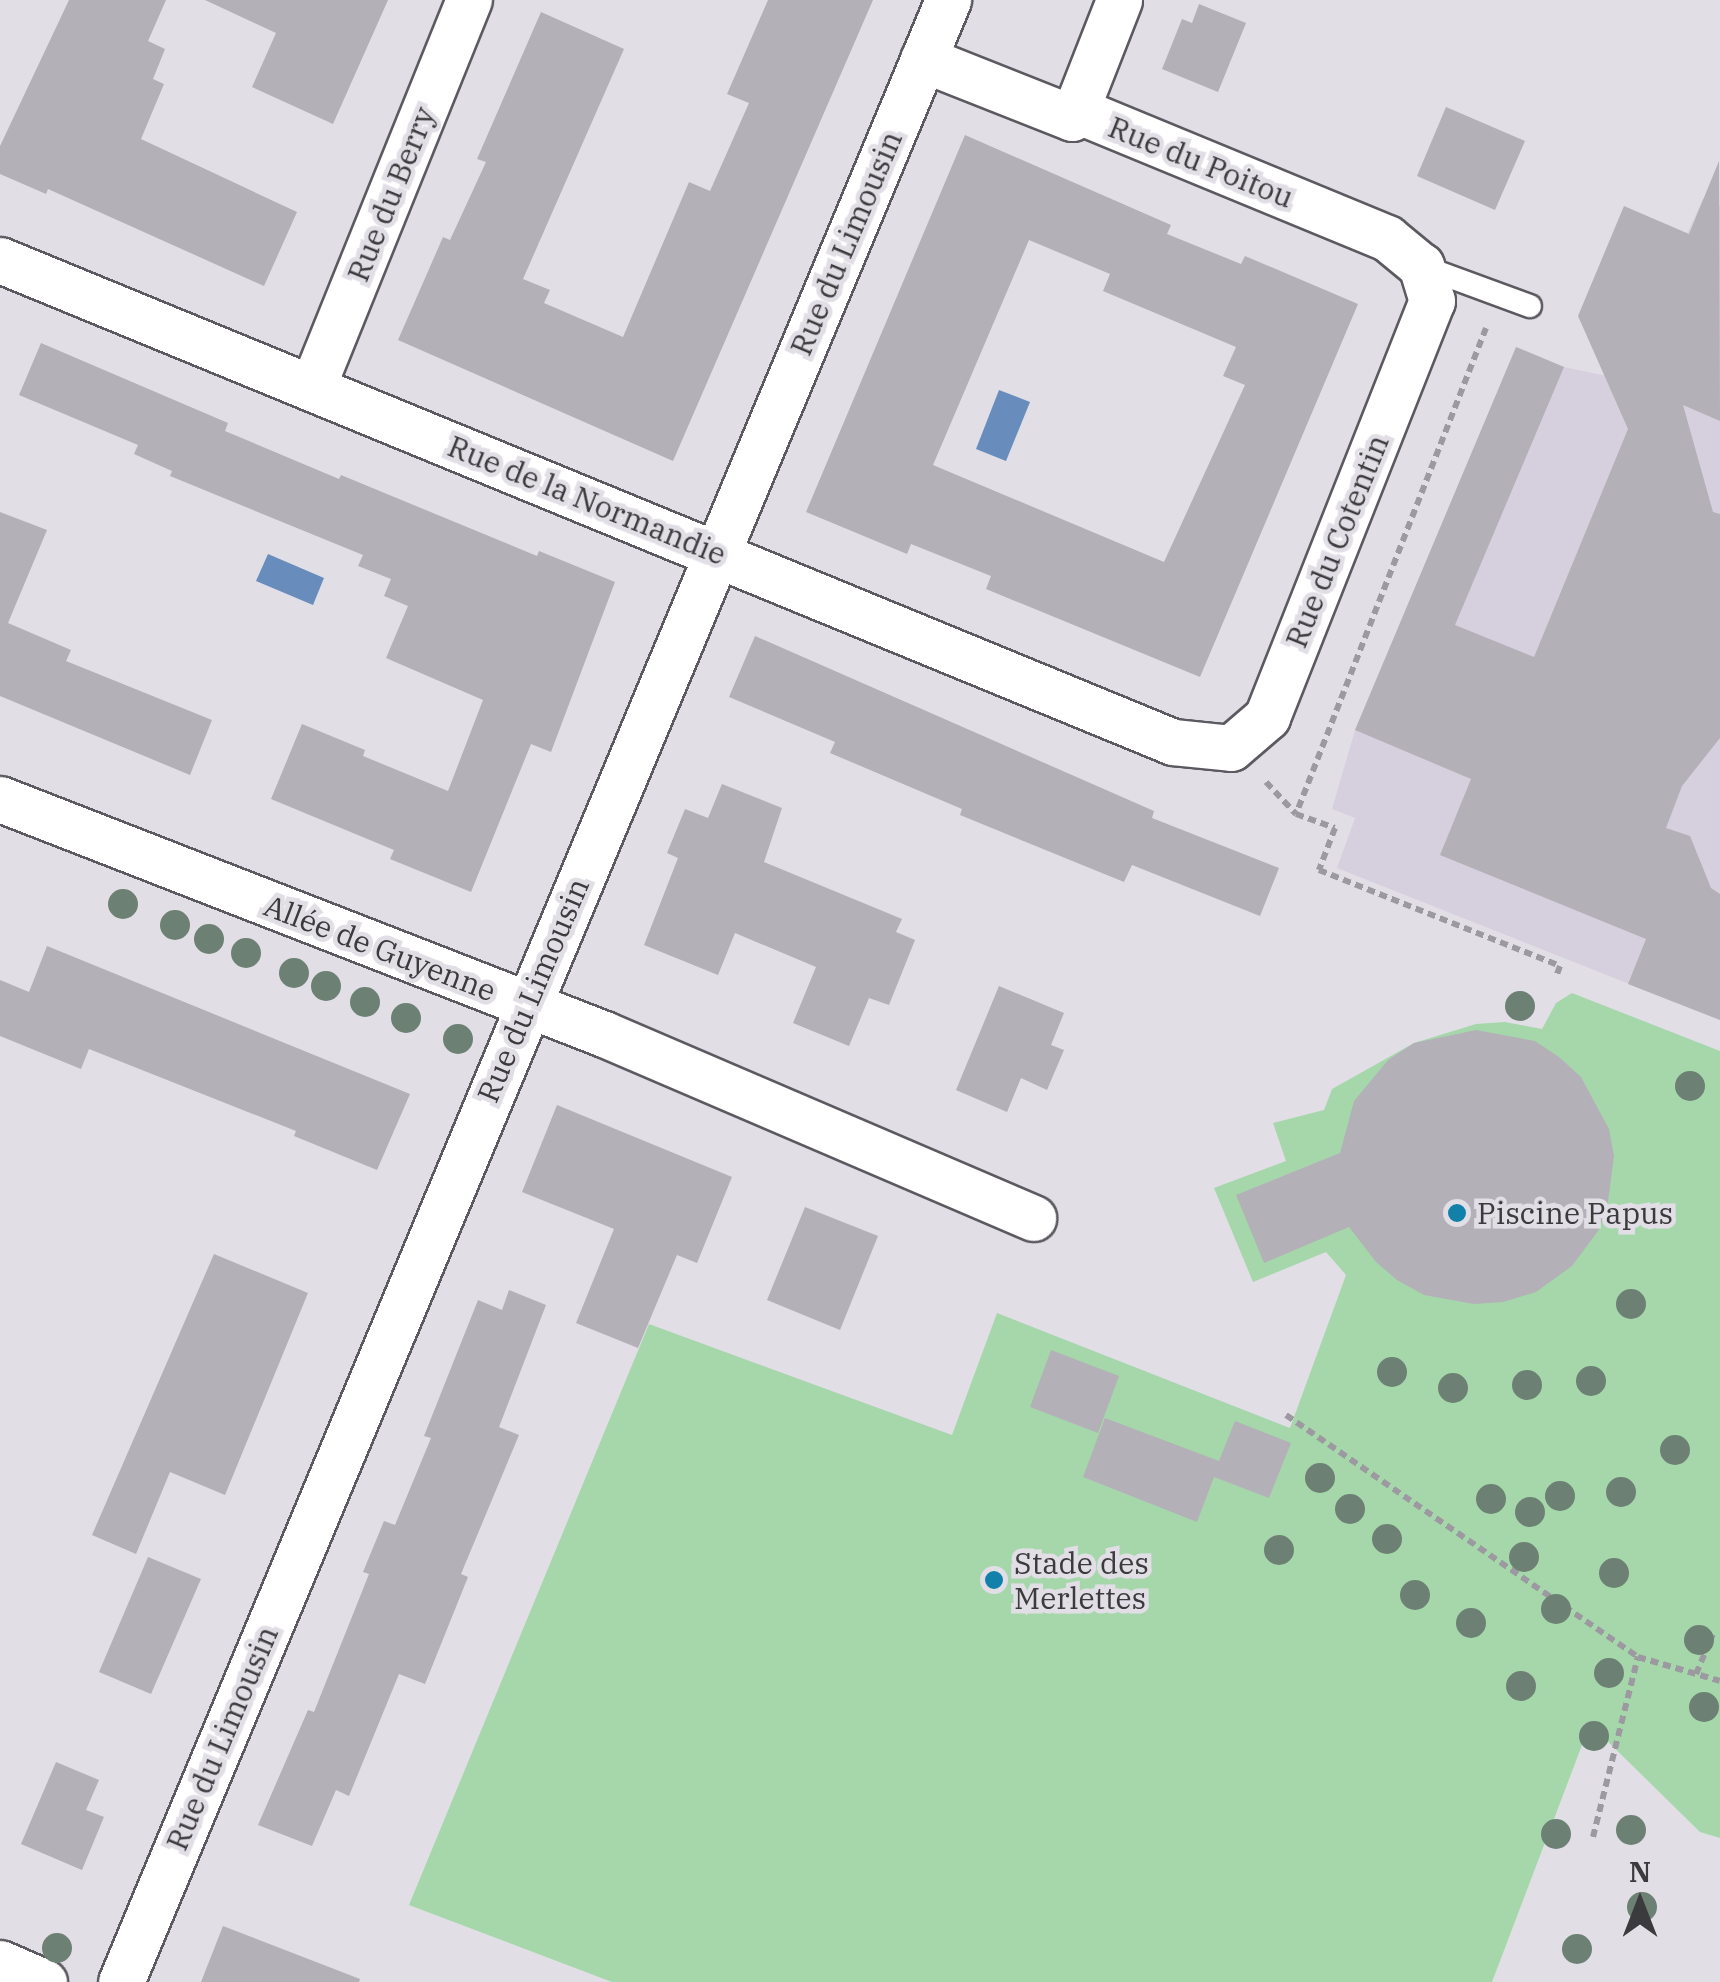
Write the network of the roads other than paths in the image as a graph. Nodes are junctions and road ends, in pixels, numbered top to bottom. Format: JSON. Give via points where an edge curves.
{"nodes":[{"id":1,"x":469,"y":0,"type":"edge"},
{"id":2,"x":948,"y":0,"type":"edge"},
{"id":3,"x":1118,"y":0,"type":"edge"},
{"id":4,"x":923,"y":59,"type":"junction"},
{"id":5,"x":1076,"y":110,"type":"junction"},
{"id":6,"x":0,"y":260,"type":"edge"},
{"id":7,"x":1421,"y":266,"type":"junction"},
{"id":8,"x":1530,"y":306,"type":"dead end"},
{"id":9,"x":312,"y":388,"type":"junction"},
{"id":10,"x":716,"y":553,"type":"junction"},
{"id":11,"x":1174,"y":742,"type":"joint"},
{"id":12,"x":0,"y":799,"type":"edge"},
{"id":13,"x":527,"y":1004,"type":"junction"},
{"id":14,"x":1033,"y":1218,"type":"dead end"},
{"id":15,"x":0,"y":1964,"type":"edge"},
{"id":16,"x":44,"y":1982,"type":"edge"},
{"id":17,"x":121,"y":1982,"type":"edge"}],
"edges":[{"from":1,"to":9,"type":"street","name":"Rue du Berry"},
{"from":2,"to":4,"type":"street","name":"Rue du Limousin"},
{"from":3,"to":5,"type":"street"},
{"from":4,"to":5,"type":"street","name":"Rue du Poitou","via":[[1072,118]]},
{"from":4,"to":10,"type":"street","name":"Rue du Limousin"},
{"from":5,"to":7,"type":"street","name":"Rue du Poitou","via":[[1387,238]]},
{"from":6,"to":9,"type":"street","name":"Rue de la Normandie"},
{"from":7,"to":8,"type":"lane"},
{"from":7,"to":11,"type":"street","name":"Rue du Cotentin","via":[[1432,301],[1267,717],[1232,748]]},
{"from":9,"to":10,"type":"street","name":"Rue de la Normandie"},
{"from":10,"to":11,"type":"street","name":"Rue de la Normandie"},
{"from":10,"to":13,"type":"street","name":"Rue du Limousin"},
{"from":12,"to":13,"type":"street","name":"Allée de Guyenne"},
{"from":13,"to":14,"type":"street","name":"Allée de Guyenne"},
{"from":13,"to":17,"type":"street","name":"Rue du Limousin"},
{"from":15,"to":16,"type":"street"}]}
